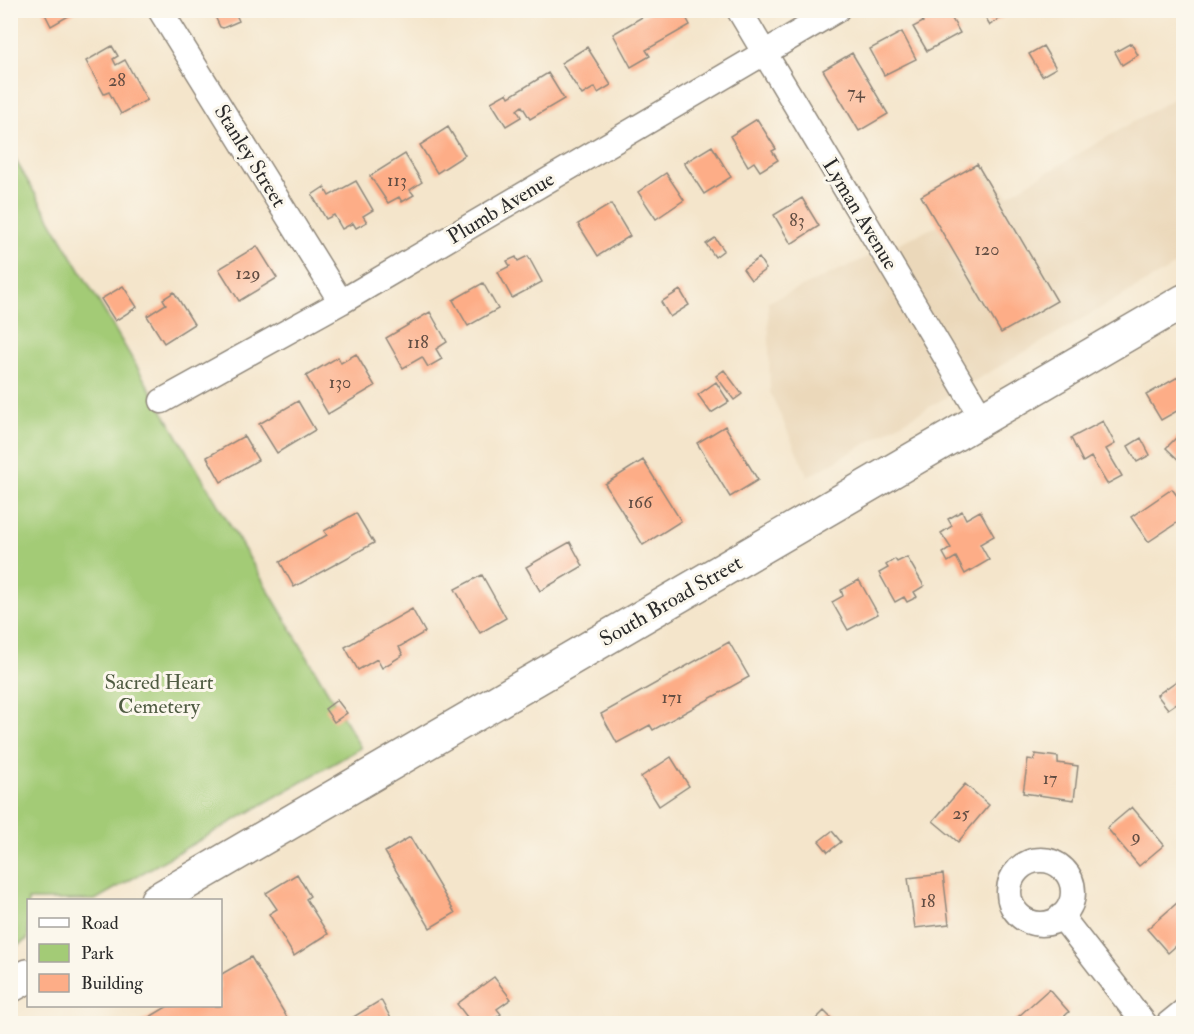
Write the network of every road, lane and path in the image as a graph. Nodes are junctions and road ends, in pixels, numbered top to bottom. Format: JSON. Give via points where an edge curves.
{"nodes":[{"id":1,"x":160,"y":10,"type":"edge"},
{"id":2,"x":739,"y":10,"type":"edge"},
{"id":3,"x":837,"y":10,"type":"edge"},
{"id":4,"x":764,"y":53,"type":"junction"},
{"id":5,"x":1184,"y":301,"type":"edge"},
{"id":6,"x":341,"y":302,"type":"junction"},
{"id":7,"x":162,"y":401,"type":"dead end"},
{"id":8,"x":982,"y":418,"type":"junction"},
{"id":9,"x":159,"y":899,"type":"edge"},
{"id":10,"x":1061,"y":916,"type":"dead end"},
{"id":11,"x":27,"y":977,"type":"edge"},
{"id":12,"x":10,"y":986,"type":"edge"},
{"id":13,"x":1184,"y":1011,"type":"edge"},
{"id":14,"x":1145,"y":1023,"type":"edge"},
{"id":15,"x":1168,"y":1023,"type":"edge"}],
"edges":[{"from":1,"to":6,"type":"street","name":"Stanley Street"},
{"from":2,"to":4,"type":"street","name":"Lyman Avenue"},
{"from":3,"to":4,"type":"street","name":"Plumb Avenue"},
{"from":4,"to":6,"type":"street","name":"Plumb Avenue"},
{"from":4,"to":8,"type":"street","name":"Lyman Avenue"},
{"from":5,"to":8,"type":"main road","name":"South Broad Street"},
{"from":6,"to":7,"type":"street","name":"Plumb Avenue"},
{"from":8,"to":9,"type":"main road","name":"South Broad Street"},
{"from":10,"to":14,"type":"street"},
{"from":11,"to":12,"type":"main road"},
{"from":13,"to":15,"type":"street"}]}
